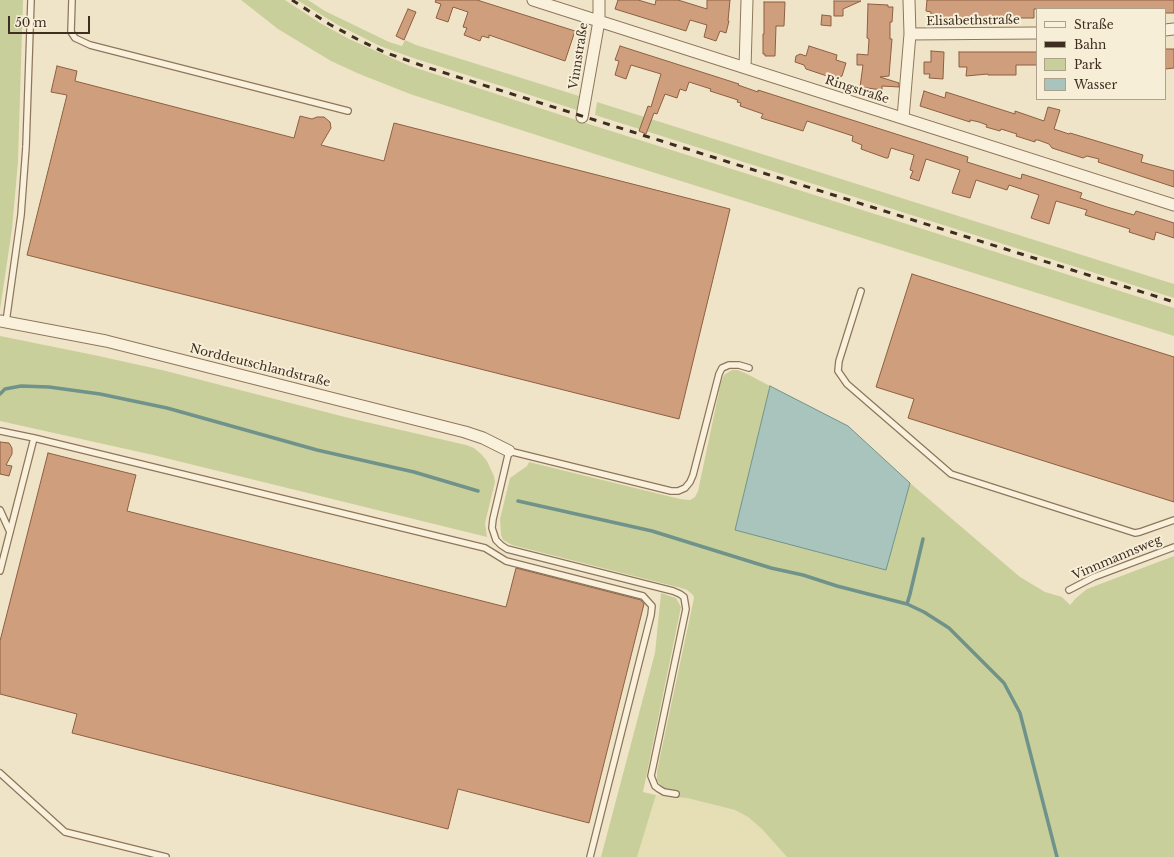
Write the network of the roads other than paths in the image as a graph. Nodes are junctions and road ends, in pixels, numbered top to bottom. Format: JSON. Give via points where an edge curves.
{"nodes":[{"id":1,"x":31,"y":0,"type":"edge"},
{"id":2,"x":72,"y":0,"type":"edge"},
{"id":3,"x":533,"y":0,"type":"edge"},
{"id":4,"x":599,"y":0,"type":"edge"},
{"id":5,"x":747,"y":0,"type":"edge"},
{"id":6,"x":909,"y":0,"type":"edge"},
{"id":7,"x":599,"y":21,"type":"junction"},
{"id":8,"x":1036,"y":33,"type":"edge"},
{"id":9,"x":910,"y":34,"type":"junction"},
{"id":10,"x":745,"y":68,"type":"junction"},
{"id":11,"x":348,"y":111,"type":"dead end"},
{"id":12,"x":582,"y":117,"type":"dead end"},
{"id":13,"x":904,"y":118,"type":"junction"},
{"id":14,"x":1174,"y":205,"type":"edge"},
{"id":15,"x":861,"y":291,"type":"dead end"},
{"id":16,"x":3,"y":322,"type":"edge"},
{"id":17,"x":749,"y":368,"type":"dead end"},
{"id":18,"x":0,"y":431,"type":"edge"},
{"id":19,"x":34,"y":438,"type":"junction"},
{"id":20,"x":509,"y":450,"type":"junction"},
{"id":21,"x":0,"y":510,"type":"edge"},
{"id":22,"x":1174,"y":520,"type":"edge"},
{"id":23,"x":10,"y":532,"type":"junction"},
{"id":24,"x":1174,"y":547,"type":"edge"},
{"id":25,"x":0,"y":571,"type":"edge"},
{"id":26,"x":1069,"y":590,"type":"dead end"},
{"id":27,"x":0,"y":772,"type":"edge"},
{"id":28,"x":676,"y":794,"type":"dead end"},
{"id":29,"x":166,"y":857,"type":"edge"},
{"id":30,"x":590,"y":857,"type":"edge"}],
"edges":[{"from":1,"to":16,"type":"lane","via":[[21,215]]},
{"from":2,"to":11,"type":"lane","via":[[71,32],[75,38],[90,45]]},
{"from":3,"to":7,"type":"street","name":"Ringstraße"},
{"from":4,"to":7,"type":"street","name":"Vinnstraße"},
{"from":5,"to":10,"type":"street"},
{"from":6,"to":9,"type":"street"},
{"from":7,"to":10,"type":"street","name":"Ringstraße"},
{"from":7,"to":12,"type":"street","name":"Vinnstraße"},
{"from":8,"to":9,"type":"street","name":"Elisabethstraße"},
{"from":9,"to":13,"type":"street"},
{"from":10,"to":13,"type":"street","name":"Ringstraße"},
{"from":13,"to":14,"type":"street","name":"Ringstraße"},
{"from":15,"to":22,"type":"lane","via":[[838,371],[847,384],[951,474],[1135,533]]},
{"from":16,"to":20,"type":"street","name":"Norddeutschlandstraße","via":[[106,341],[465,432]]},
{"from":17,"to":20,"type":"lane","via":[[729,365],[722,368],[693,475],[685,488],[678,491],[671,492]]},
{"from":18,"to":19,"type":"lane"},
{"from":19,"to":23,"type":"lane"},
{"from":19,"to":30,"type":"lane","via":[[484,548],[506,561],[643,596],[652,606],[651,616]]},
{"from":20,"to":28,"type":"lane","via":[[492,528],[496,540],[501,545],[508,549],[673,591],[684,598],[686,609],[651,776],[659,789]]},
{"from":21,"to":23,"type":"lane"},
{"from":23,"to":25,"type":"lane"},
{"from":24,"to":26,"type":"lane","name":"Vinnmannsweg","via":[[1094,577]]},
{"from":27,"to":29,"type":"lane","via":[[65,832]]}]}
